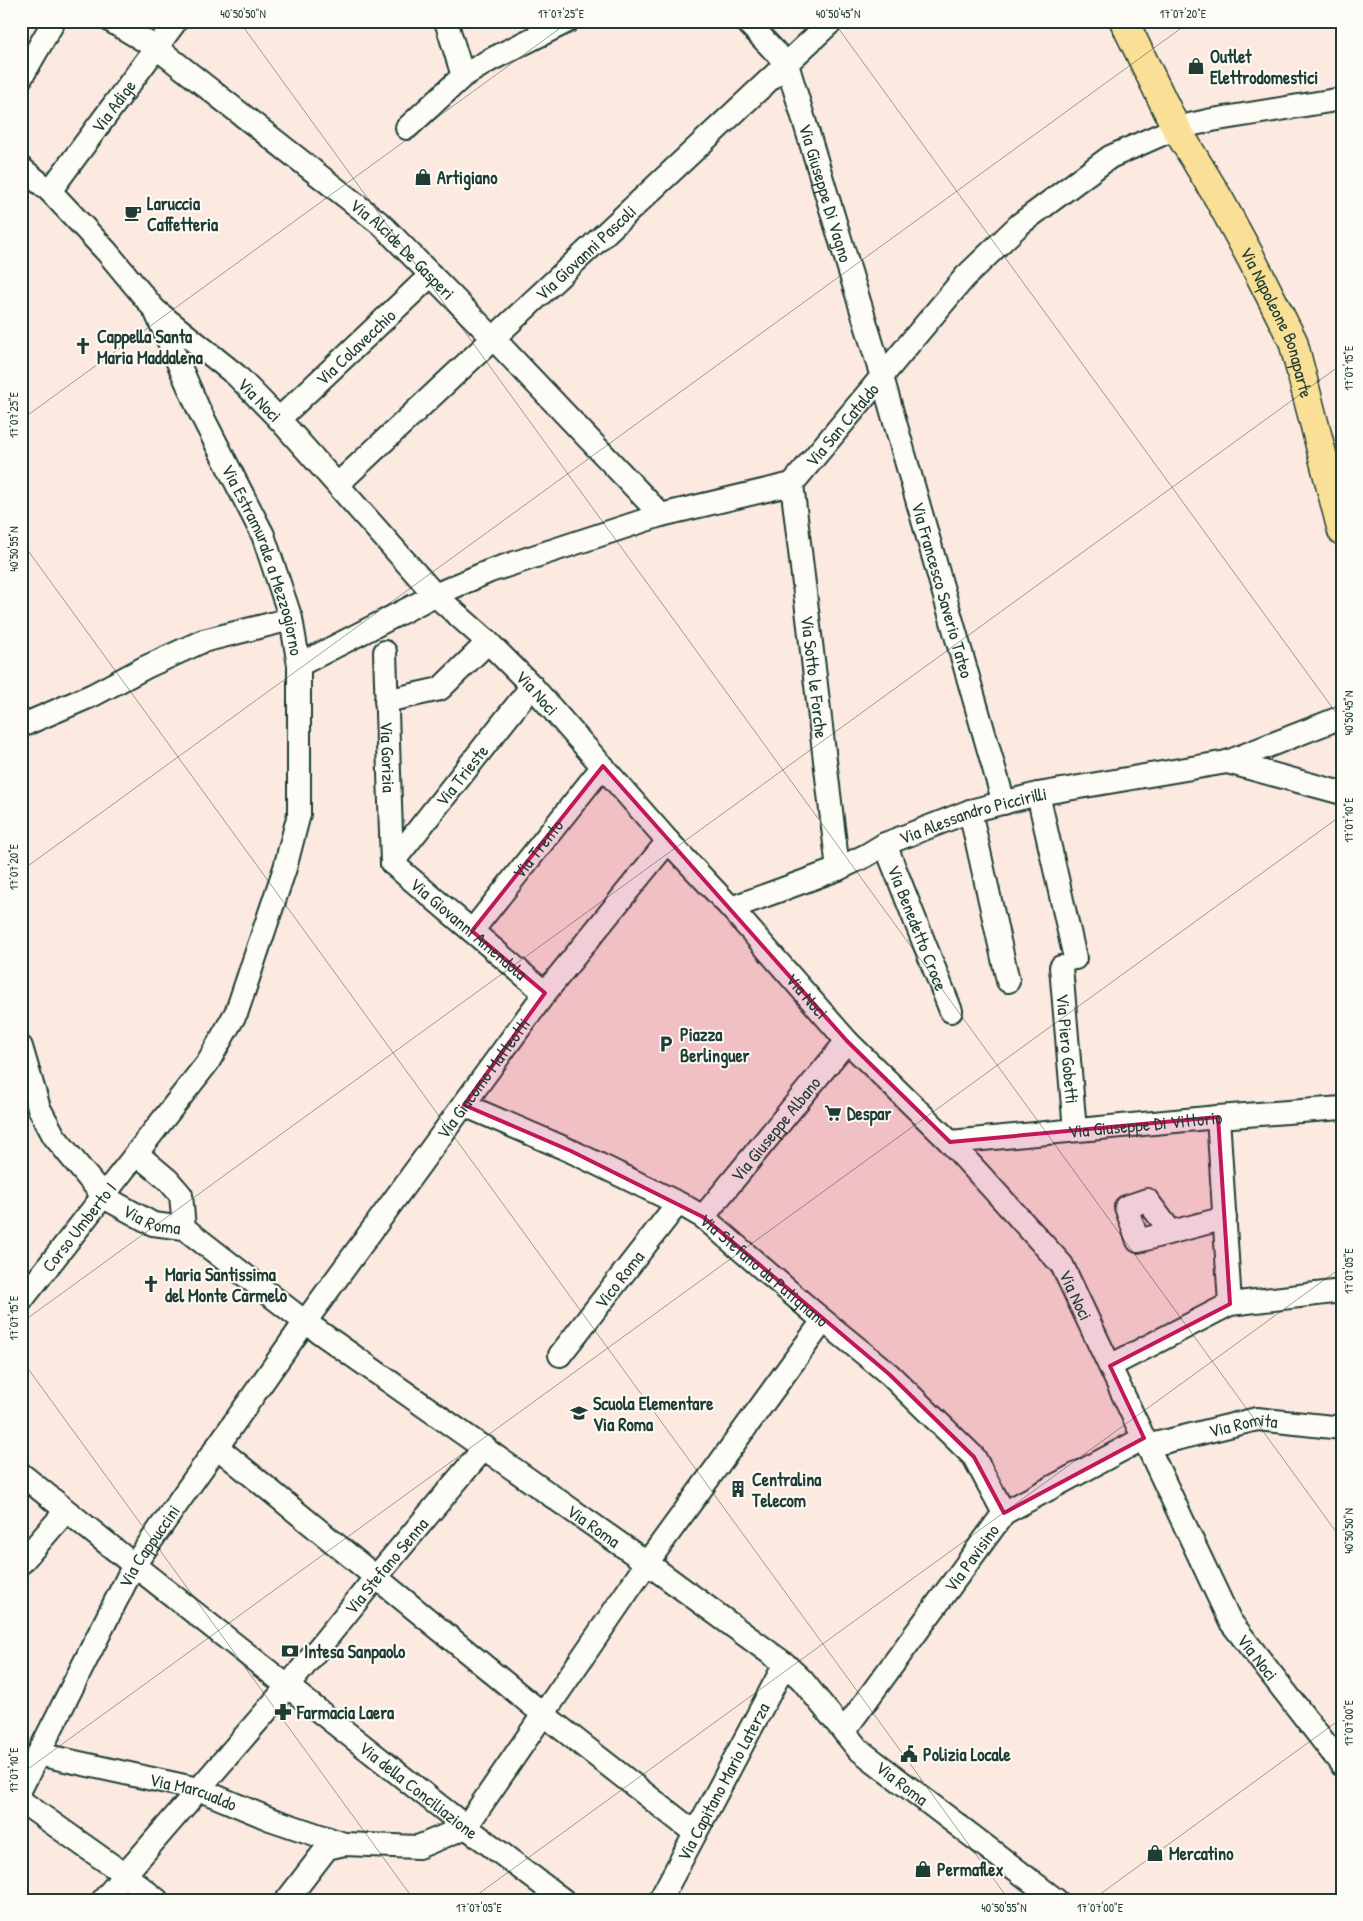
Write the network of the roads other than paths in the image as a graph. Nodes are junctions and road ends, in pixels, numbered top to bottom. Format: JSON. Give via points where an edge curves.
{"nodes":[{"id":1,"x":54,"y":21,"type":"edge"},
{"id":2,"x":111,"y":21,"type":"edge"},
{"id":3,"x":176,"y":21,"type":"edge"},
{"id":4,"x":446,"y":21,"type":"edge"},
{"id":5,"x":568,"y":21,"type":"edge"},
{"id":6,"x":746,"y":21,"type":"edge"},
{"id":7,"x":832,"y":21,"type":"edge"},
{"id":8,"x":1124,"y":21,"type":"edge"},
{"id":9,"x":157,"y":48,"type":"junction"},
{"id":10,"x":786,"y":64,"type":"junction"},
{"id":11,"x":463,"y":76,"type":"junction"},
{"id":12,"x":21,"y":78,"type":"edge"},
{"id":13,"x":1342,"y":99,"type":"edge"},
{"id":14,"x":406,"y":128,"type":"dead end"},
{"id":15,"x":1176,"y":128,"type":"junction"},
{"id":16,"x":21,"y":168,"type":"edge"},
{"id":17,"x":50,"y":191,"type":"junction"},
{"id":18,"x":431,"y":275,"type":"junction"},
{"id":19,"x":155,"y":310,"type":"junction"},
{"id":20,"x":494,"y":339,"type":"junction"},
{"id":21,"x":882,"y":377,"type":"junction"},
{"id":22,"x":279,"y":419,"type":"junction"},
{"id":23,"x":338,"y":484,"type":"junction"},
{"id":24,"x":792,"y":484,"type":"junction"},
{"id":25,"x":661,"y":515,"type":"junction"},
{"id":26,"x":1342,"y":531,"type":"edge"},
{"id":27,"x":435,"y":595,"type":"junction"},
{"id":28,"x":291,"y":619,"type":"junction"},
{"id":29,"x":488,"y":642,"type":"junction"},
{"id":30,"x":385,"y":652,"type":"dead end"},
{"id":31,"x":299,"y":665,"type":"junction"},
{"id":32,"x":532,"y":686,"type":"junction"},
{"id":33,"x":386,"y":701,"type":"junction"},
{"id":34,"x":1342,"y":717,"type":"edge"},
{"id":35,"x":21,"y":726,"type":"edge"},
{"id":36,"x":1227,"y":762,"type":"junction"},
{"id":37,"x":603,"y":766,"type":"junction"},
{"id":38,"x":1342,"y":793,"type":"edge"},
{"id":39,"x":1038,"y":794,"type":"junction"},
{"id":40,"x":1004,"y":803,"type":"junction"},
{"id":41,"x":970,"y":811,"type":"junction"},
{"id":42,"x":668,"y":841,"type":"junction"},
{"id":43,"x":885,"y":844,"type":"junction"},
{"id":44,"x":392,"y":863,"type":"junction"},
{"id":45,"x":838,"y":869,"type":"junction"},
{"id":46,"x":731,"y":908,"type":"junction"},
{"id":47,"x":472,"y":931,"type":"junction"},
{"id":48,"x":1008,"y":981,"type":"dead end"},
{"id":49,"x":545,"y":993,"type":"junction"},
{"id":50,"x":952,"y":1011,"type":"dead end"},
{"id":51,"x":848,"y":1041,"type":"junction"},
{"id":52,"x":22,"y":1057,"type":"edge"},
{"id":53,"x":464,"y":1105,"type":"junction"},
{"id":54,"x":1342,"y":1108,"type":"edge"},
{"id":55,"x":1218,"y":1117,"type":"junction"},
{"id":56,"x":1075,"y":1130,"type":"junction"},
{"id":57,"x":950,"y":1142,"type":"junction"},
{"id":58,"x":137,"y":1154,"type":"junction"},
{"id":59,"x":104,"y":1196,"type":"junction"},
{"id":60,"x":678,"y":1203,"type":"junction"},
{"id":61,"x":703,"y":1217,"type":"junction"},
{"id":62,"x":1225,"y":1218,"type":"junction"},
{"id":63,"x":184,"y":1228,"type":"junction"},
{"id":64,"x":1171,"y":1232,"type":"dead end"},
{"id":65,"x":1342,"y":1291,"type":"edge"},
{"id":66,"x":21,"y":1301,"type":"edge"},
{"id":67,"x":1230,"y":1304,"type":"junction"},
{"id":68,"x":823,"y":1320,"type":"junction"},
{"id":69,"x":306,"y":1322,"type":"junction"},
{"id":70,"x":560,"y":1355,"type":"dead end"},
{"id":71,"x":1110,"y":1366,"type":"junction"},
{"id":72,"x":1342,"y":1428,"type":"edge"},
{"id":73,"x":1145,"y":1442,"type":"junction"},
{"id":74,"x":217,"y":1447,"type":"junction"},
{"id":75,"x":484,"y":1447,"type":"junction"},
{"id":76,"x":21,"y":1474,"type":"edge"},
{"id":77,"x":66,"y":1511,"type":"junction"},
{"id":78,"x":1004,"y":1513,"type":"junction"},
{"id":79,"x":21,"y":1562,"type":"edge"},
{"id":80,"x":647,"y":1563,"type":"junction"},
{"id":81,"x":134,"y":1566,"type":"junction"},
{"id":82,"x":376,"y":1577,"type":"junction"},
{"id":83,"x":785,"y":1664,"type":"junction"},
{"id":84,"x":288,"y":1686,"type":"junction"},
{"id":85,"x":543,"y":1714,"type":"junction"},
{"id":86,"x":844,"y":1731,"type":"junction"},
{"id":87,"x":38,"y":1754,"type":"junction"},
{"id":88,"x":1342,"y":1765,"type":"edge"},
{"id":89,"x":21,"y":1788,"type":"edge"},
{"id":90,"x":198,"y":1789,"type":"junction"},
{"id":91,"x":21,"y":1801,"type":"edge"},
{"id":92,"x":466,"y":1828,"type":"junction"},
{"id":93,"x":695,"y":1833,"type":"junction"},
{"id":94,"x":344,"y":1844,"type":"junction"},
{"id":95,"x":124,"y":1874,"type":"junction"},
{"id":96,"x":1059,"y":1899,"type":"edge"},
{"id":97,"x":103,"y":1900,"type":"edge"},
{"id":98,"x":158,"y":1900,"type":"edge"},
{"id":99,"x":287,"y":1900,"type":"edge"},
{"id":100,"x":563,"y":1900,"type":"edge"},
{"id":101,"x":660,"y":1900,"type":"edge"}],
"edges":[{"from":1,"to":12,"type":"street"},
{"from":2,"to":9,"type":"street","name":"Via Alcide De Gasperi"},
{"from":3,"to":9,"type":"street","name":"Via Adige"},
{"from":4,"to":11,"type":"street"},
{"from":5,"to":11,"type":"street"},
{"from":6,"to":10,"type":"street","name":"Via Giuseppe Di Vagno"},
{"from":7,"to":10,"type":"street","name":"Via Giovanni Pascoli"},
{"from":8,"to":15,"type":"main road","name":"Via Napoleone Bonaparte"},
{"from":9,"to":17,"type":"street","name":"Via Adige"},
{"from":9,"to":18,"type":"street","name":"Via Alcide De Gasperi","via":[[382,224]]},
{"from":10,"to":20,"type":"street","name":"Via Giovanni Pascoli"},
{"from":10,"to":21,"type":"street","name":"Via Giuseppe Di Vagno"},
{"from":11,"to":14,"type":"street"},
{"from":13,"to":15,"type":"street","name":"Via San Cataldo"},
{"from":15,"to":21,"type":"street","name":"Via San Cataldo","via":[[1110,157],[1020,224],[966,277]]},
{"from":15,"to":26,"type":"main road","name":"Via Napoleone Bonaparte","via":[[1237,232],[1293,341]]},
{"from":16,"to":17,"type":"street","name":"Via Estramurale a Mezzogiorno"},
{"from":17,"to":19,"type":"street","name":"Via Estramurale a Mezzogiorno"},
{"from":18,"to":20,"type":"street","name":"Via Alcide De Gasperi"},
{"from":18,"to":22,"type":"street","name":"Via Colavecchio"},
{"from":19,"to":22,"type":"street","name":"Via Noci","via":[[236,375]]},
{"from":19,"to":28,"type":"street","name":"Via Estramurale a Mezzogiorno","via":[[199,410],[263,535]]},
{"from":20,"to":23,"type":"street","name":"Via Giovanni Pascoli"},
{"from":20,"to":25,"type":"street","name":"Via Alcide De Gasperi"},
{"from":21,"to":24,"type":"street","name":"Via San Cataldo"},
{"from":21,"to":40,"type":"street","name":"Via Francesco Saverio Tateo"},
{"from":22,"to":23,"type":"street","name":"Via Noci"},
{"from":23,"to":27,"type":"street","name":"Via Noci"},
{"from":24,"to":25,"type":"street","name":"Via San Cataldo"},
{"from":24,"to":45,"type":"street","name":"Via Sotto le Forche"},
{"from":25,"to":27,"type":"street","name":"Via San Cataldo","via":[[490,572]]},
{"from":27,"to":29,"type":"street","name":"Via Noci"},
{"from":27,"to":31,"type":"street","name":"Via San Cataldo"},
{"from":28,"to":31,"type":"street","name":"Via Estramurale a Mezzogiorno"},
{"from":28,"to":35,"type":"street","via":[[203,641]]},
{"from":29,"to":32,"type":"street","name":"Via Noci"},
{"from":29,"to":33,"type":"street","via":[[440,689]]},
{"from":30,"to":33,"type":"street","name":"Via Gorizia"},
{"from":31,"to":58,"type":"street","name":"Via Estramurale a Mezzogiorno","via":[[299,814],[285,868],[237,1011],[208,1062]]},
{"from":32,"to":37,"type":"street","name":"Via Noci"},
{"from":32,"to":44,"type":"street","name":"Via Trieste"},
{"from":33,"to":44,"type":"street","name":"Via Gorizia"},
{"from":34,"to":36,"type":"street","name":"Via Alessandro Piccirilli"},
{"from":36,"to":38,"type":"street","name":"Via Alessandro Piccirilli"},
{"from":36,"to":39,"type":"street","name":"Via Alessandro Piccirilli"},
{"from":37,"to":42,"type":"street","name":"Via Noci"},
{"from":37,"to":47,"type":"street","name":"Via Trento"},
{"from":39,"to":40,"type":"street","name":"Via Alessandro Piccirilli"},
{"from":39,"to":56,"type":"street","name":"Via Piero Gobetti","via":[[1068,963]]},
{"from":40,"to":41,"type":"street","name":"Via Alessandro Piccirilli"},
{"from":41,"to":43,"type":"street","name":"Via Alessandro Piccirilli"},
{"from":41,"to":48,"type":"street"},
{"from":42,"to":46,"type":"street","name":"Via Noci"},
{"from":42,"to":49,"type":"street","name":"Via Giacomo Matteotti"},
{"from":43,"to":45,"type":"street","name":"Via Alessandro Piccirilli"},
{"from":43,"to":50,"type":"street","name":"Via Benedetto Croce"},
{"from":44,"to":47,"type":"street","name":"Via Giovanni Amendola"},
{"from":45,"to":46,"type":"street","name":"Via Alessandro Piccirilli"},
{"from":46,"to":51,"type":"street","name":"Via Noci"},
{"from":47,"to":49,"type":"street","name":"Via Giovanni Amendola"},
{"from":49,"to":53,"type":"street","name":"Via Giacomo Matteotti"},
{"from":51,"to":57,"type":"street","name":"Via Noci"},
{"from":51,"to":61,"type":"street","name":"Via Giuseppe Albano"},
{"from":52,"to":59,"type":"street","via":[[39,1108],[54,1136]]},
{"from":53,"to":60,"type":"street","name":"Via Stefano da Putignano","via":[[571,1151]]},
{"from":53,"to":69,"type":"street","name":"Via Giacomo Matteotti"},
{"from":54,"to":55,"type":"street","name":"Via Giuseppe Di Vittorio"},
{"from":55,"to":56,"type":"street","name":"Via Giuseppe Di Vittorio"},
{"from":55,"to":62,"type":"street"},
{"from":56,"to":57,"type":"street","name":"Via Giuseppe Di Vittorio"},
{"from":57,"to":71,"type":"street","name":"Via Noci","via":[[1062,1265]]},
{"from":58,"to":59,"type":"street","name":"Corso Umberto I"},
{"from":58,"to":63,"type":"street","via":[[182,1195]]},
{"from":59,"to":63,"type":"street","name":"Via Roma","via":[[153,1224]]},
{"from":59,"to":66,"type":"street","name":"Corso Umberto I"},
{"from":60,"to":61,"type":"street","name":"Via Stefano da Putignano"},
{"from":60,"to":70,"type":"street","name":"Vico Roma"},
{"from":61,"to":68,"type":"street","name":"Via Stefano da Putignano"},
{"from":62,"to":64,"type":"street"},
{"from":62,"to":67,"type":"street"},
{"from":63,"to":69,"type":"street","name":"Via Roma"},
{"from":65,"to":67,"type":"street"},
{"from":67,"to":71,"type":"street"},
{"from":68,"to":78,"type":"street","name":"Via Stefano da Putignano","via":[[889,1374],[974,1457]]},
{"from":68,"to":80,"type":"street"},
{"from":69,"to":74,"type":"street","name":"Via Cappuccini"},
{"from":69,"to":75,"type":"street","name":"Via Roma"},
{"from":71,"to":73,"type":"street","name":"Via Noci"},
{"from":72,"to":73,"type":"street","name":"Via Romita","via":[[1257,1419]]},
{"from":73,"to":78,"type":"street","name":"Via Pavisino"},
{"from":73,"to":88,"type":"street","name":"Via Noci","via":[[1230,1621]]},
{"from":74,"to":81,"type":"street","name":"Via Cappuccini"},
{"from":74,"to":82,"type":"street"},
{"from":75,"to":80,"type":"street","name":"Via Roma"},
{"from":75,"to":82,"type":"street","name":"Via Stefano Senna"},
{"from":76,"to":77,"type":"street","name":"Via della Conciliazione"},
{"from":77,"to":79,"type":"street"},
{"from":77,"to":81,"type":"street","name":"Via della Conciliazione"},
{"from":78,"to":86,"type":"street","name":"Via Pavisino"},
{"from":80,"to":83,"type":"street","name":"Via Roma"},
{"from":80,"to":85,"type":"street"},
{"from":81,"to":84,"type":"street","name":"Via della Conciliazione"},
{"from":81,"to":87,"type":"street","name":"Via Cappuccini"},
{"from":82,"to":84,"type":"street","name":"Via Stefano Senna"},
{"from":82,"to":85,"type":"street"},
{"from":83,"to":86,"type":"street","name":"Via Roma"},
{"from":83,"to":93,"type":"street","name":"Via Capitano Mario Laterza"},
{"from":84,"to":90,"type":"street","name":"Via Stefano Senna"},
{"from":84,"to":92,"type":"street","name":"Via della Conciliazione"},
{"from":85,"to":92,"type":"street"},
{"from":85,"to":93,"type":"street"},
{"from":86,"to":96,"type":"street","name":"Via Roma","via":[[858,1749]]},
{"from":87,"to":89,"type":"street","name":"Via Cappuccini"},
{"from":87,"to":90,"type":"street","name":"Via Marcualdo"},
{"from":90,"to":94,"type":"street","name":"Via Marcualdo","via":[[270,1819]]},
{"from":90,"to":95,"type":"street","name":"Via Stefano Senna"},
{"from":91,"to":95,"type":"street"},
{"from":92,"to":94,"type":"street","via":[[418,1847]]},
{"from":92,"to":100,"type":"street","name":"Via della Conciliazione"},
{"from":93,"to":101,"type":"street","name":"Via Capitano Mario Laterza"},
{"from":94,"to":99,"type":"street","via":[[327,1848]]},
{"from":95,"to":97,"type":"street","name":"Via Stefano Senna"},
{"from":95,"to":98,"type":"street"}]}
